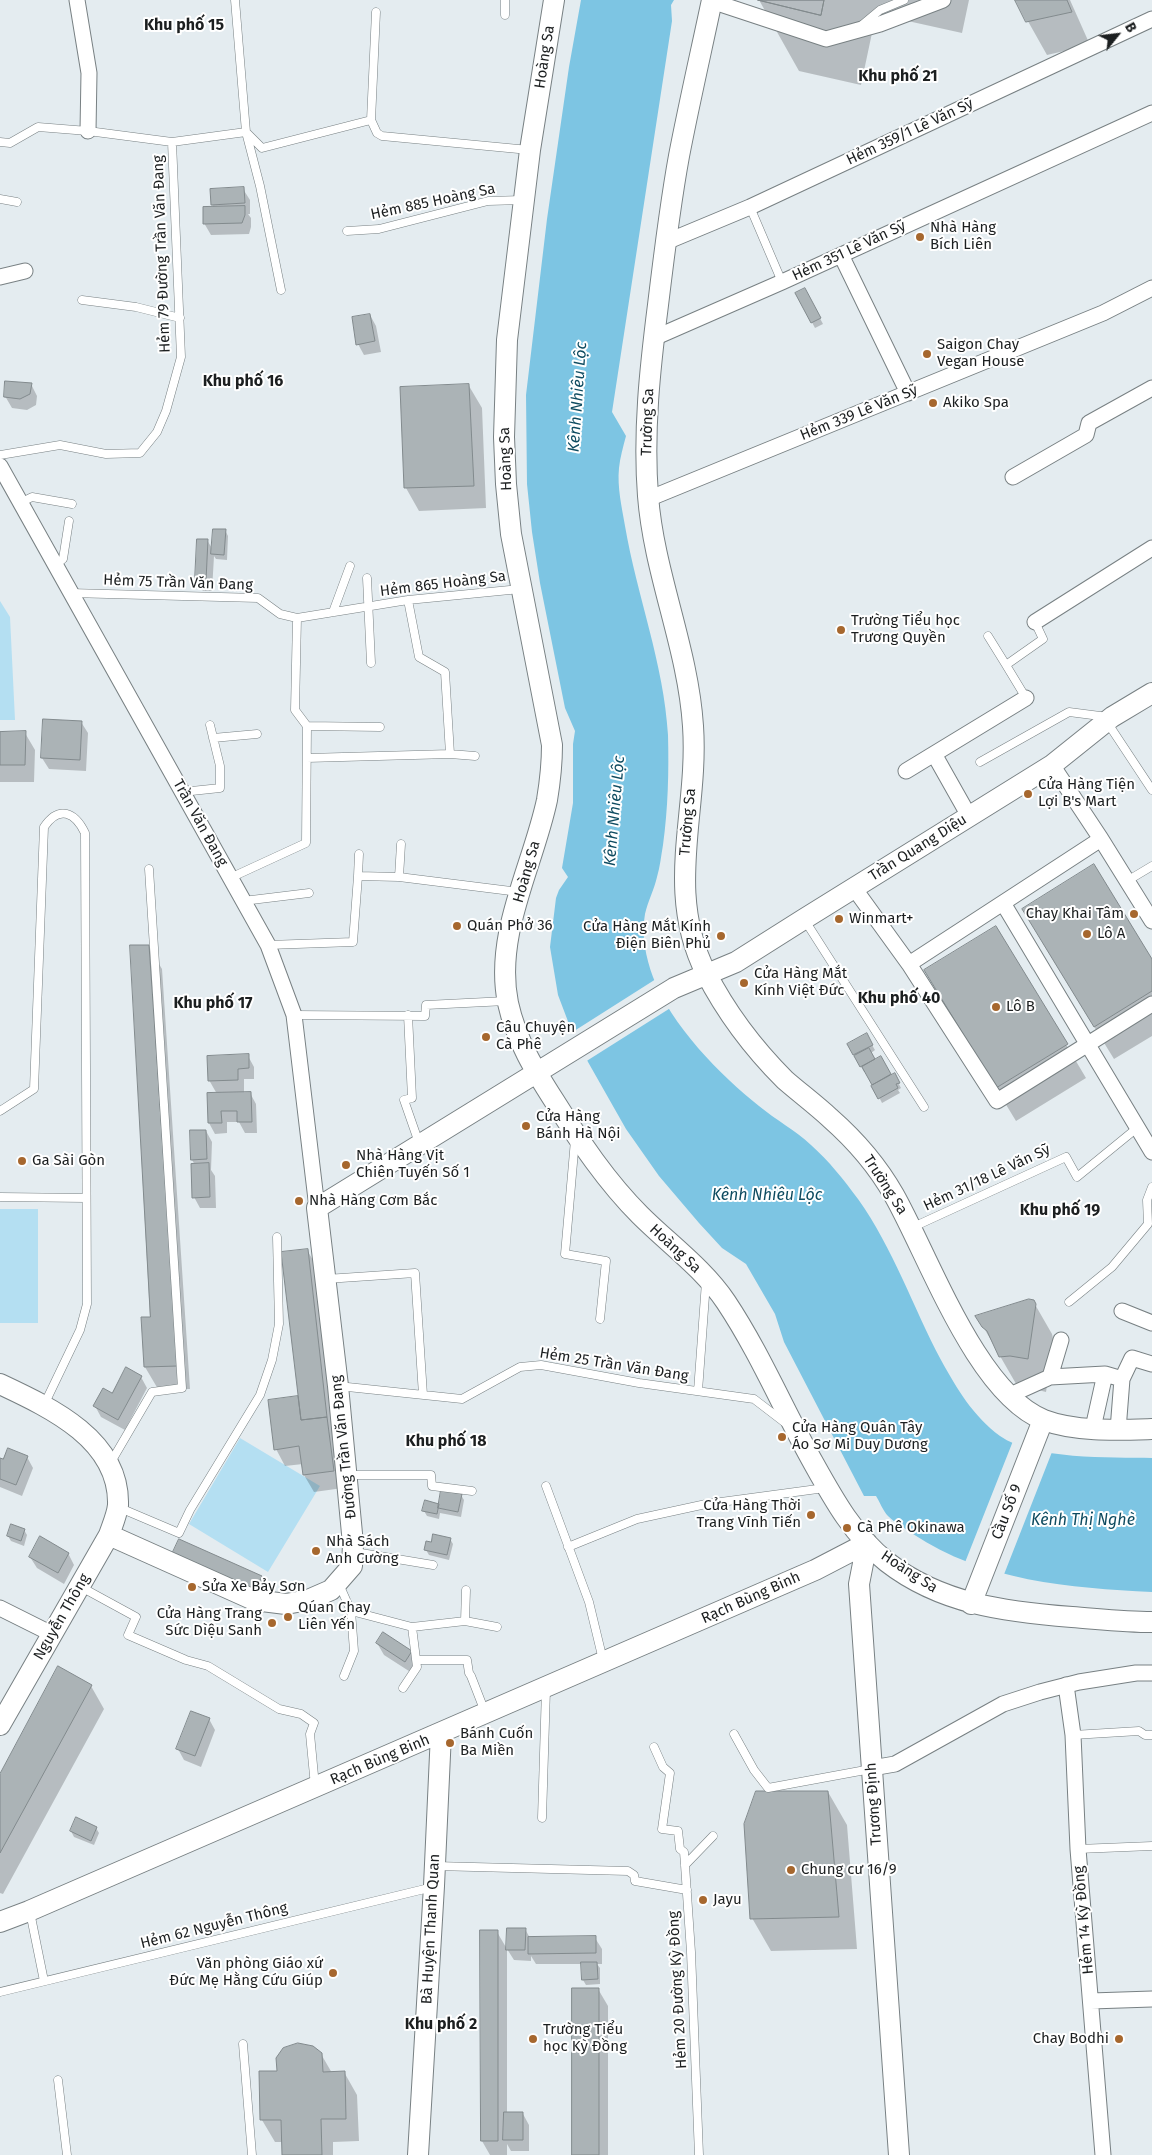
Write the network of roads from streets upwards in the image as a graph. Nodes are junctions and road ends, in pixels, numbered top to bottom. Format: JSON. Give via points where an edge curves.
{"nodes":[{"id":1,"x":77,"y":0,"type":"edge"},
{"id":2,"x":554,"y":0,"type":"edge"},
{"id":3,"x":712,"y":0,"type":"edge"},
{"id":4,"x":942,"y":0,"type":"edge"},
{"id":5,"x":1152,"y":19,"type":"edge"},
{"id":6,"x":1152,"y":113,"type":"edge"},
{"id":7,"x":88,"y":131,"type":"road end"},
{"id":8,"x":666,"y":242,"type":"junction"},
{"id":9,"x":841,"y":255,"type":"junction"},
{"id":10,"x":25,"y":271,"type":"dead end"},
{"id":11,"x":0,"y":277,"type":"edge"},
{"id":12,"x":1152,"y":288,"type":"edge"},
{"id":13,"x":654,"y":338,"type":"junction"},
{"id":14,"x":1152,"y":388,"type":"edge"},
{"id":15,"x":908,"y":393,"type":"junction"},
{"id":16,"x":0,"y":466,"type":"edge"},
{"id":17,"x":1013,"y":477,"type":"dead end"},
{"id":18,"x":648,"y":499,"type":"junction"},
{"id":19,"x":1152,"y":548,"type":"edge"},
{"id":20,"x":1035,"y":622,"type":"road end"},
{"id":21,"x":1152,"y":693,"type":"edge"},
{"id":22,"x":1026,"y":698,"type":"road end"},
{"id":23,"x":934,"y":754,"type":"junction"},
{"id":24,"x":1052,"y":765,"type":"junction"},
{"id":25,"x":906,"y":771,"type":"dead end"},
{"id":26,"x":969,"y":816,"type":"junction"},
{"id":27,"x":1102,"y":839,"type":"junction"},
{"id":28,"x":854,"y":888,"type":"junction"},
{"id":29,"x":1003,"y":903,"type":"junction"},
{"id":30,"x":1152,"y":921,"type":"edge"},
{"id":31,"x":909,"y":964,"type":"junction"},
{"id":32,"x":706,"y":974,"type":"junction"},
{"id":33,"x":1152,"y":1004,"type":"edge"},
{"id":34,"x":1087,"y":1044,"type":"junction"},
{"id":35,"x":537,"y":1074,"type":"junction"},
{"id":36,"x":1152,"y":1152,"type":"edge"},
{"id":37,"x":317,"y":1208,"type":"junction"},
{"id":38,"x":1122,"y":1311,"type":"dead end"},
{"id":39,"x":1152,"y":1323,"type":"edge"},
{"id":40,"x":1061,"y":1340,"type":"dead end"},
{"id":41,"x":1152,"y":1364,"type":"edge"},
{"id":42,"x":1104,"y":1374,"type":"junction"},
{"id":43,"x":1050,"y":1378,"type":"junction"},
{"id":44,"x":1122,"y":1379,"type":"junction"},
{"id":45,"x":0,"y":1384,"type":"edge"},
{"id":46,"x":1008,"y":1396,"type":"junction"},
{"id":47,"x":1043,"y":1420,"type":"junction"},
{"id":48,"x":1093,"y":1428,"type":"junction"},
{"id":49,"x":1152,"y":1429,"type":"edge"},
{"id":50,"x":1118,"y":1430,"type":"junction"},
{"id":51,"x":109,"y":1535,"type":"junction"},
{"id":52,"x":867,"y":1543,"type":"junction"},
{"id":53,"x":972,"y":1604,"type":"junction"},
{"id":54,"x":0,"y":1608,"type":"edge"},
{"id":55,"x":1152,"y":1622,"type":"edge"},
{"id":56,"x":52,"y":1634,"type":"junction"},
{"id":57,"x":1152,"y":1673,"type":"edge"},
{"id":58,"x":1066,"y":1685,"type":"junction"},
{"id":59,"x":0,"y":1725,"type":"edge"},
{"id":60,"x":441,"y":1733,"type":"junction"},
{"id":61,"x":872,"y":1768,"type":"junction"},
{"id":62,"x":0,"y":1922,"type":"edge"},
{"id":63,"x":1152,"y":1999,"type":"edge"},
{"id":64,"x":1090,"y":2001,"type":"junction"},
{"id":65,"x":418,"y":2155,"type":"edge"},
{"id":66,"x":899,"y":2155,"type":"edge"},
{"id":67,"x":1103,"y":2155,"type":"edge"}],
"edges":[{"from":1,"to":7,"type":"street","via":[[89,73]]},
{"from":2,"to":35,"type":"street","name":"Hoàng Sa","via":[[524,200],[508,340],[504,428],[511,534],[552,745],[547,800],[520,892],[506,956],[507,1000],[524,1050]]},
{"from":3,"to":4,"type":"street","via":[[826,39],[880,24]]},
{"from":3,"to":8,"type":"street","name":"Trường Sa","via":[[679,155]]},
{"from":5,"to":8,"type":"street","name":"Hẻm 359/1 Lê Văn Sỹ","via":[[750,208]]},
{"from":6,"to":9,"type":"street","name":"Hẻm 351 Lê Văn Sỹ"},
{"from":8,"to":13,"type":"street","name":"Trường Sa"},
{"from":9,"to":13,"type":"street","name":"Hẻm 351 Lê Văn Sỹ"},
{"from":9,"to":15,"type":"street"},
{"from":10,"to":11,"type":"street"},
{"from":12,"to":15,"type":"street","name":"Hẻm 339 Lê Văn Sỹ","via":[[1103,313]]},
{"from":13,"to":18,"type":"street","name":"Trường Sa","via":[[646,431]]},
{"from":14,"to":17,"type":"street","via":[[1089,424],[1086,435]]},
{"from":15,"to":18,"type":"street","name":"Hẻm 339 Lê Văn Sỹ"},
{"from":16,"to":37,"type":"street","name":"Trần Văn Ðang","via":[[268,945],[294,1015]]},
{"from":18,"to":32,"type":"street","name":"Trường Sa","via":[[686,677],[693,725],[693,766],[683,872],[685,900],[697,953]]},
{"from":19,"to":20,"type":"street"},
{"from":21,"to":24,"type":"street","name":"Trần Quang Diệu","via":[[1110,720]]},
{"from":22,"to":23,"type":"street"},
{"from":23,"to":25,"type":"street"},
{"from":23,"to":26,"type":"street"},
{"from":24,"to":26,"type":"street","name":"Trần Quang Diệu"},
{"from":24,"to":27,"type":"street"},
{"from":26,"to":28,"type":"street","name":"Trần Quang Diệu"},
{"from":27,"to":29,"type":"street"},
{"from":27,"to":30,"type":"street"},
{"from":28,"to":31,"type":"street"},
{"from":28,"to":32,"type":"street","name":"Trần Quang Diệu","via":[[736,962]]},
{"from":29,"to":31,"type":"street"},
{"from":29,"to":34,"type":"street"},
{"from":31,"to":34,"type":"street","via":[[997,1101]]},
{"from":32,"to":35,"type":"street","name":"Trần Quang Diệu","via":[[674,988]]},
{"from":32,"to":46,"type":"street","name":"Trường Sa","via":[[734,1019],[768,1063],[852,1138],[874,1164],[912,1228],[977,1356]]},
{"from":33,"to":34,"type":"street"},
{"from":34,"to":36,"type":"street"},
{"from":35,"to":37,"type":"street"},
{"from":35,"to":52,"type":"street","name":"Hoàng Sa","via":[[576,1135],[628,1203],[706,1278],[724,1300],[827,1488],[849,1523]]},
{"from":37,"to":51,"type":"street","name":"Đường Trần Văn Đang","via":[[338,1386],[352,1566],[331,1590],[308,1600],[286,1604],[254,1600]]},
{"from":38,"to":39,"type":"street"},
{"from":40,"to":43,"type":"street"},
{"from":41,"to":44,"type":"street","via":[[1132,1358]]},
{"from":42,"to":43,"type":"street"},
{"from":42,"to":44,"type":"street"},
{"from":42,"to":48,"type":"street"},
{"from":43,"to":46,"type":"street"},
{"from":44,"to":50,"type":"street"},
{"from":45,"to":51,"type":"street","name":"Nguyễn Thông","via":[[44,1406],[83,1431],[110,1464],[116,1482],[118,1507]]},
{"from":46,"to":47,"type":"street","name":"Trường Sa"},
{"from":47,"to":48,"type":"street","name":"Trường Sa","via":[[1064,1426]]},
{"from":47,"to":53,"type":"street","name":"Cầu Số 9"},
{"from":48,"to":50,"type":"street","name":"Trường Sa"},
{"from":49,"to":50,"type":"street","name":"Trường Sa"},
{"from":51,"to":56,"type":"street","name":"Nguyễn Thông"},
{"from":52,"to":53,"type":"street","name":"Hoàng Sa","via":[[911,1577],[934,1590]]},
{"from":52,"to":60,"type":"street","name":"Rạch Bùng Binh","via":[[815,1570]]},
{"from":52,"to":61,"type":"street","name":"Trương Định","via":[[859,1584]]},
{"from":53,"to":55,"type":"street","name":"Hoàng Sa","via":[[1022,1613]]},
{"from":54,"to":56,"type":"street"},
{"from":56,"to":59,"type":"street","name":"Nguyễn Thông"},
{"from":57,"to":58,"type":"street"},
{"from":58,"to":61,"type":"street","via":[[1004,1704],[895,1764]]},
{"from":58,"to":64,"type":"street","name":"Hẻm 14 Kỳ Ðồng","via":[[1073,1734]]},
{"from":60,"to":62,"type":"street","name":"Rạch Bùng Binh"},
{"from":60,"to":65,"type":"street","name":"Bà Huyện Thanh Quan"},
{"from":61,"to":66,"type":"street","name":"Trương Định"},
{"from":63,"to":64,"type":"street"},
{"from":64,"to":67,"type":"street","name":"Hẻm 14 Kỳ Ðồng"}]}
